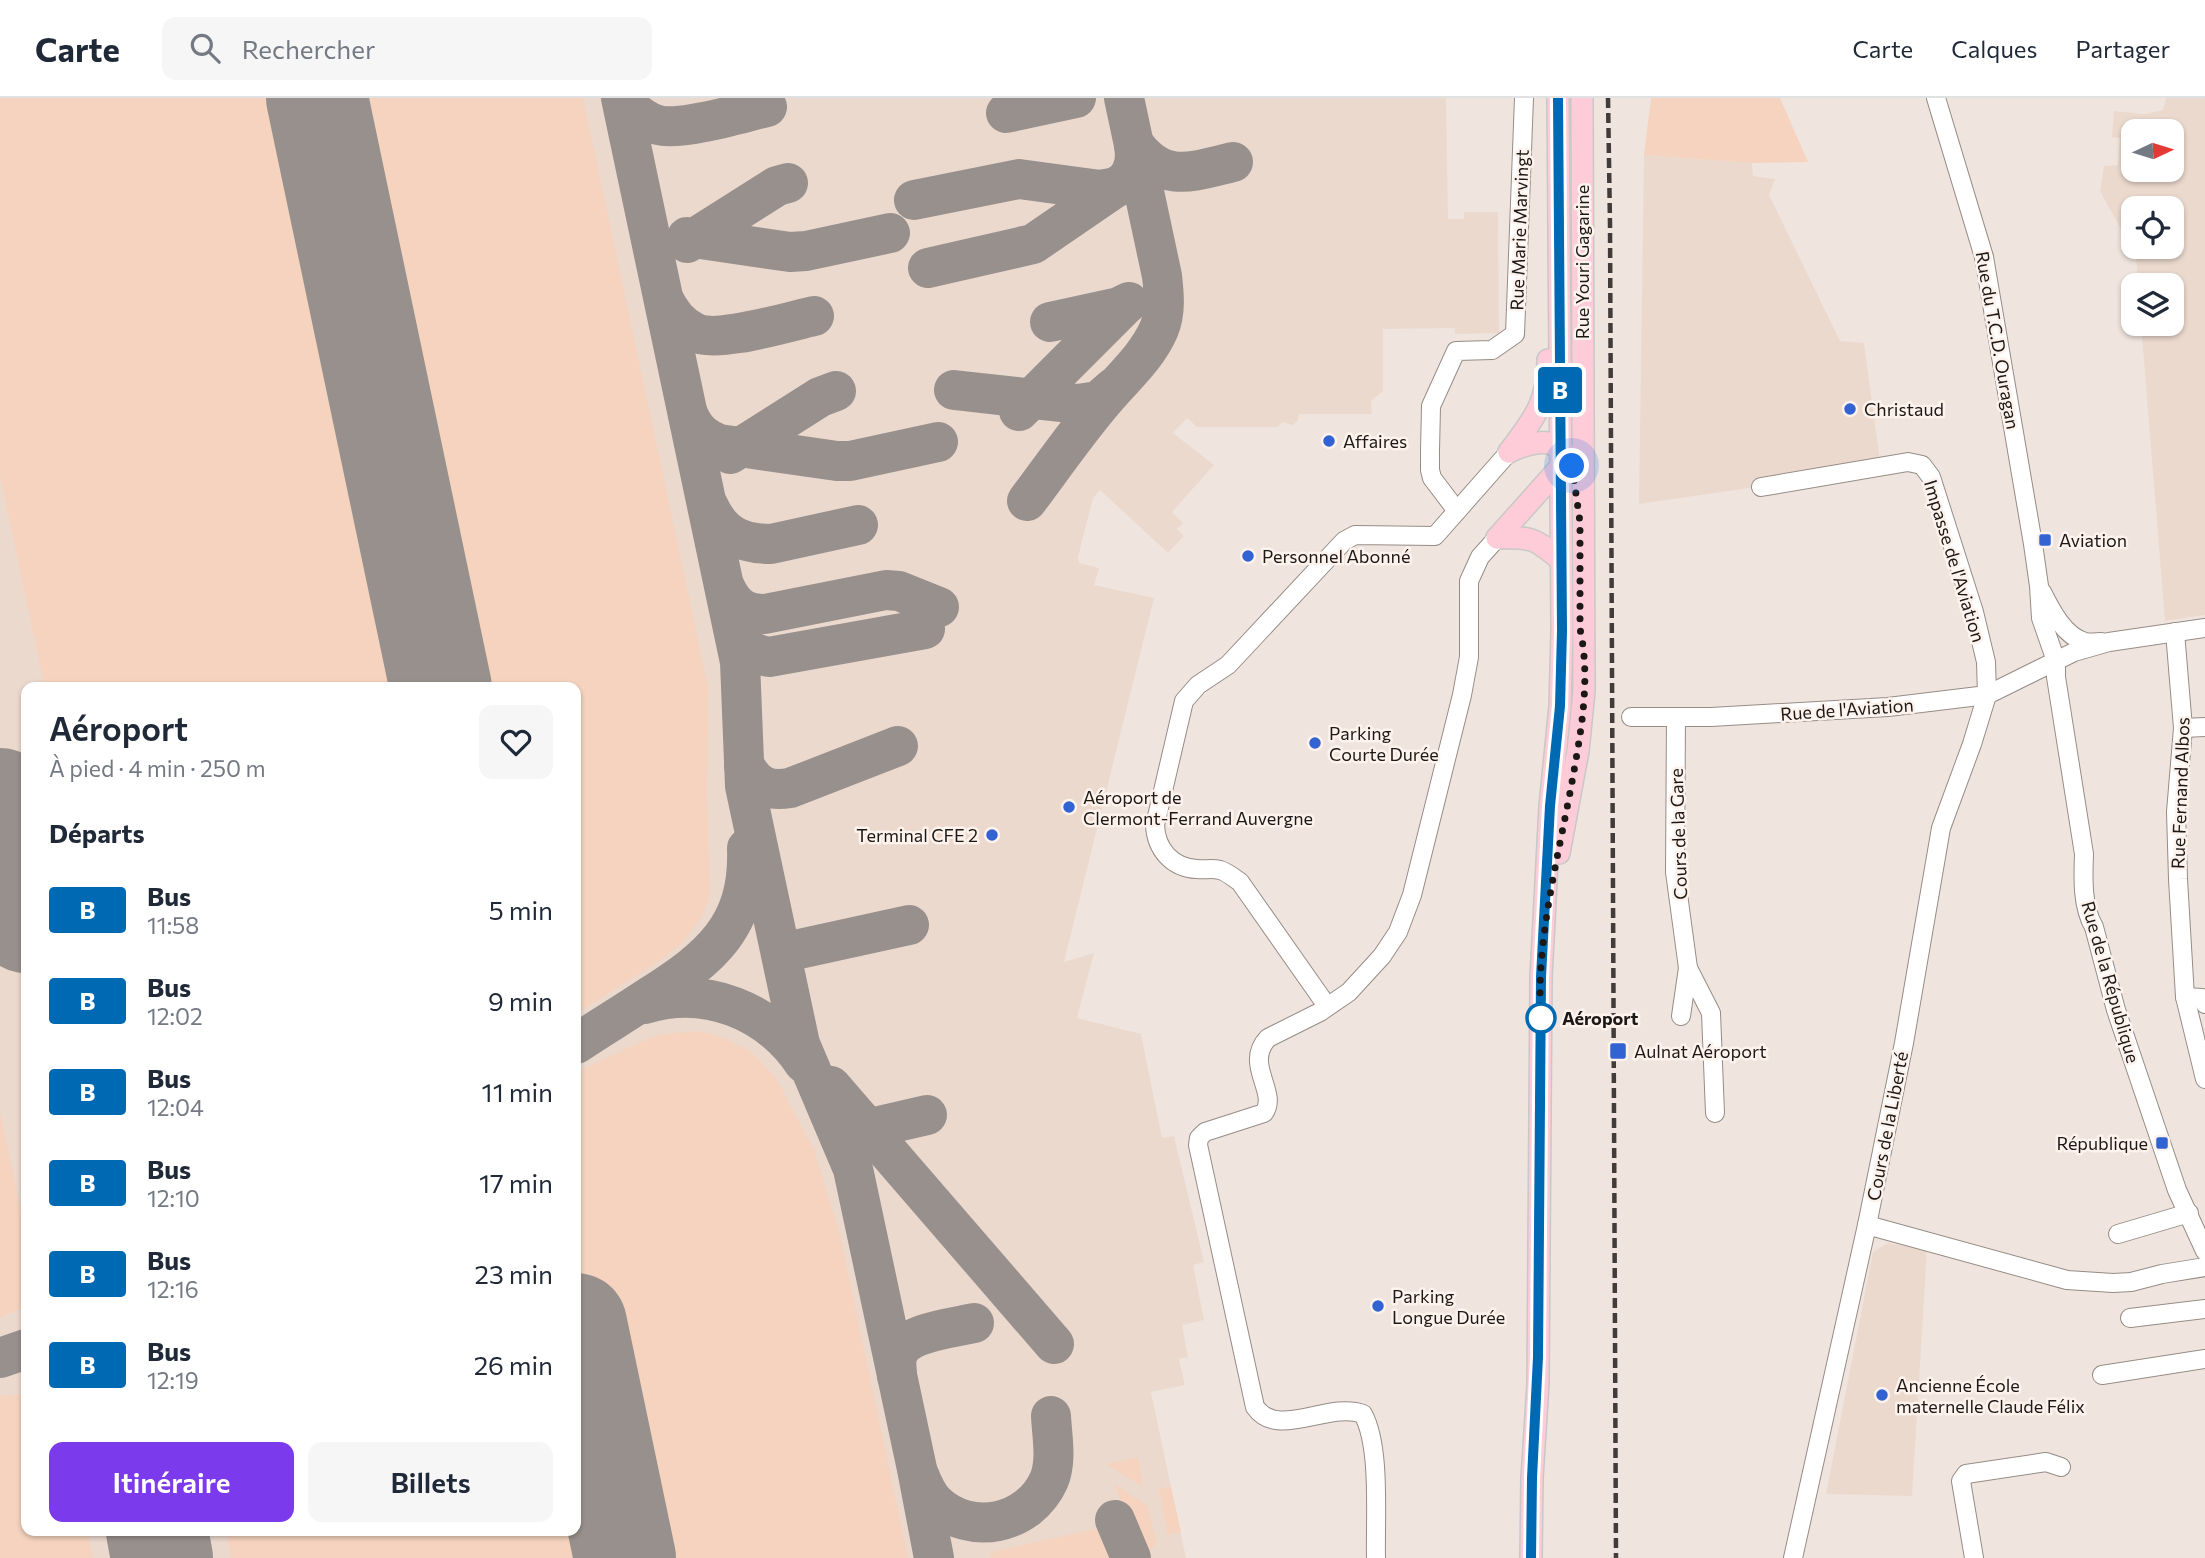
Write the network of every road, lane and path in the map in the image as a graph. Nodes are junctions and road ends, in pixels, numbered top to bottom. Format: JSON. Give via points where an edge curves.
{"nodes":[{"id":1,"x":1524,"y":98,"type":"edge"},
{"id":2,"x":1556,"y":98,"type":"edge"},
{"id":3,"x":1582,"y":98,"type":"edge"},
{"id":4,"x":1936,"y":98,"type":"edge"},
{"id":5,"x":1583,"y":428,"type":"junction"},
{"id":6,"x":1510,"y":452,"type":"junction"},
{"id":7,"x":1563,"y":458,"type":"junction"},
{"id":8,"x":1760,"y":487,"type":"dead end"},
{"id":9,"x":1457,"y":511,"type":"junction"},
{"id":10,"x":1497,"y":538,"type":"junction"},
{"id":11,"x":1562,"y":561,"type":"junction"},
{"id":12,"x":2039,"y":586,"type":"junction"},
{"id":13,"x":2205,"y":628,"type":"edge"},
{"id":14,"x":2175,"y":632,"type":"junction"},
{"id":15,"x":2109,"y":642,"type":"junction"},
{"id":16,"x":1583,"y":646,"type":"junction"},
{"id":17,"x":2056,"y":661,"type":"junction"},
{"id":18,"x":1987,"y":695,"type":"junction"},
{"id":19,"x":1676,"y":717,"type":"junction"},
{"id":20,"x":1630,"y":718,"type":"dead end"},
{"id":21,"x":2183,"y":727,"type":"junction"},
{"id":22,"x":2205,"y":727,"type":"edge"},
{"id":23,"x":1545,"y":926,"type":"junction"},
{"id":24,"x":1688,"y":968,"type":"junction"},
{"id":25,"x":2185,"y":997,"type":"junction"},
{"id":26,"x":2205,"y":1004,"type":"edge"},
{"id":27,"x":1327,"y":1006,"type":"junction"},
{"id":28,"x":1681,"y":1016,"type":"dead end"},
{"id":29,"x":2205,"y":1079,"type":"edge"},
{"id":30,"x":1715,"y":1113,"type":"dead end"},
{"id":31,"x":2189,"y":1213,"type":"junction"},
{"id":32,"x":1867,"y":1226,"type":"junction"},
{"id":33,"x":2118,"y":1234,"type":"dead end"},
{"id":34,"x":2205,"y":1251,"type":"edge"},
{"id":35,"x":2205,"y":1267,"type":"edge"},
{"id":36,"x":2205,"y":1309,"type":"edge"},
{"id":37,"x":2130,"y":1318,"type":"dead end"},
{"id":38,"x":2205,"y":1359,"type":"edge"},
{"id":39,"x":2102,"y":1375,"type":"dead end"},
{"id":40,"x":1538,"y":1384,"type":"junction"},
{"id":41,"x":2061,"y":1467,"type":"dead end"},
{"id":42,"x":1376,"y":1558,"type":"edge"},
{"id":43,"x":1531,"y":1558,"type":"edge"},
{"id":44,"x":1546,"y":1558,"type":"edge"},
{"id":45,"x":1793,"y":1558,"type":"edge"},
{"id":46,"x":1973,"y":1558,"type":"edge"}],
"edges":[{"from":1,"to":9,"type":"street","name":"Rue Marie Marvingt","via":[[1515,334],[1492,350],[1456,351],[1431,406],[1430,470]]},
{"from":2,"to":6,"type":"main road","via":[[1549,131],[1548,380],[1536,415]]},
{"from":2,"to":7,"type":"main road","name":"Rue Youri Gagarine"},
{"from":3,"to":5,"type":"main road","name":"Rue Youri Gagarine"},
{"from":4,"to":12,"type":"street","name":"Rue du T.C.D. Ouragan","via":[[1984,257]]},
{"from":5,"to":7,"type":"main road","via":[[1580,439]]},
{"from":5,"to":16,"type":"main road","name":"Rue Youri Gagarine"},
{"from":6,"to":7,"type":"main road","via":[[1530,442],[1546,442]]},
{"from":6,"to":9,"type":"street"},
{"from":7,"to":10,"type":"main road"},
{"from":7,"to":11,"type":"main road","name":"Rue Youri Gagarine"},
{"from":7,"to":16,"type":"main road","via":[[1572,466],[1580,522]]},
{"from":8,"to":18,"type":"street","name":"Impasse de l'Aviation","via":[[1908,462],[1922,465],[1931,477],[1974,611],[1986,662]]},
{"from":9,"to":27,"type":"street","via":[[1435,536],[1355,536],[1344,541],[1228,665],[1198,685],[1183,703],[1155,825],[1162,851],[1177,864],[1219,870],[1240,882]]},
{"from":10,"to":11,"type":"main road","via":[[1538,541]]},
{"from":10,"to":27,"type":"street","via":[[1480,557],[1469,581],[1469,657],[1412,895],[1398,932],[1382,956],[1349,992]]},
{"from":11,"to":23,"type":"main road","name":"Rue Youri Gagarine","via":[[1560,706]]},
{"from":12,"to":15,"type":"street","name":"Rue du T.C.D. Ouragan","via":[[2065,629],[2085,642]]},
{"from":12,"to":17,"type":"street","name":"Rue du T.C.D. Ouragan","via":[[2041,618]]},
{"from":13,"to":14,"type":"street"},
{"from":14,"to":15,"type":"street"},
{"from":14,"to":21,"type":"street","name":"Rue Fernand Albos"},
{"from":15,"to":17,"type":"street","name":"Rue de l'Aviation"},
{"from":16,"to":23,"type":"main road","name":"Rue Youri Gagarine","via":[[1583,717]]},
{"from":17,"to":18,"type":"street","name":"Rue de l'Aviation"},
{"from":17,"to":31,"type":"street","name":"Rue de la République","via":[[2089,918],[2128,1046]]},
{"from":18,"to":19,"type":"street","name":"Rue de l'Aviation","via":[[1888,707]]},
{"from":18,"to":32,"type":"street","name":"Cours de la Liberté","via":[[1941,828]]},
{"from":19,"to":20,"type":"street","name":"Rue de l'Aviation"},
{"from":19,"to":24,"type":"street","name":"Cours de la Gare","via":[[1675,872]]},
{"from":21,"to":22,"type":"street"},
{"from":21,"to":25,"type":"street","name":"Rue Fernand Albos","via":[[2176,812]]},
{"from":23,"to":40,"type":"main road","name":"Rue Youri Gagarine"},
{"from":24,"to":28,"type":"street"},
{"from":24,"to":30,"type":"street","name":"Cours de la Gare","via":[[1711,1013]]},
{"from":25,"to":26,"type":"street","via":[[2202,998]]},
{"from":25,"to":29,"type":"street","name":"Rue Fernand Albos"},
{"from":27,"to":42,"type":"street","via":[[1262,1044],[1258,1062],[1267,1108],[1264,1113],[1205,1132],[1199,1138],[1200,1153],[1255,1407],[1272,1421],[1281,1422],[1345,1410],[1363,1414],[1374,1447]]},
{"from":31,"to":33,"type":"street"},
{"from":31,"to":34,"type":"street","name":"Rue de la République"},
{"from":32,"to":35,"type":"street","via":[[2067,1280],[2131,1282]]},
{"from":32,"to":45,"type":"street","name":"Cours de la Liberté"},
{"from":36,"to":37,"type":"street"},
{"from":38,"to":39,"type":"street"},
{"from":40,"to":43,"type":"main road","name":"Rue Youri Gagarine"},
{"from":40,"to":44,"type":"main road"},
{"from":41,"to":46,"type":"street","via":[[2046,1462],[1966,1474],[1961,1481]]}]}
